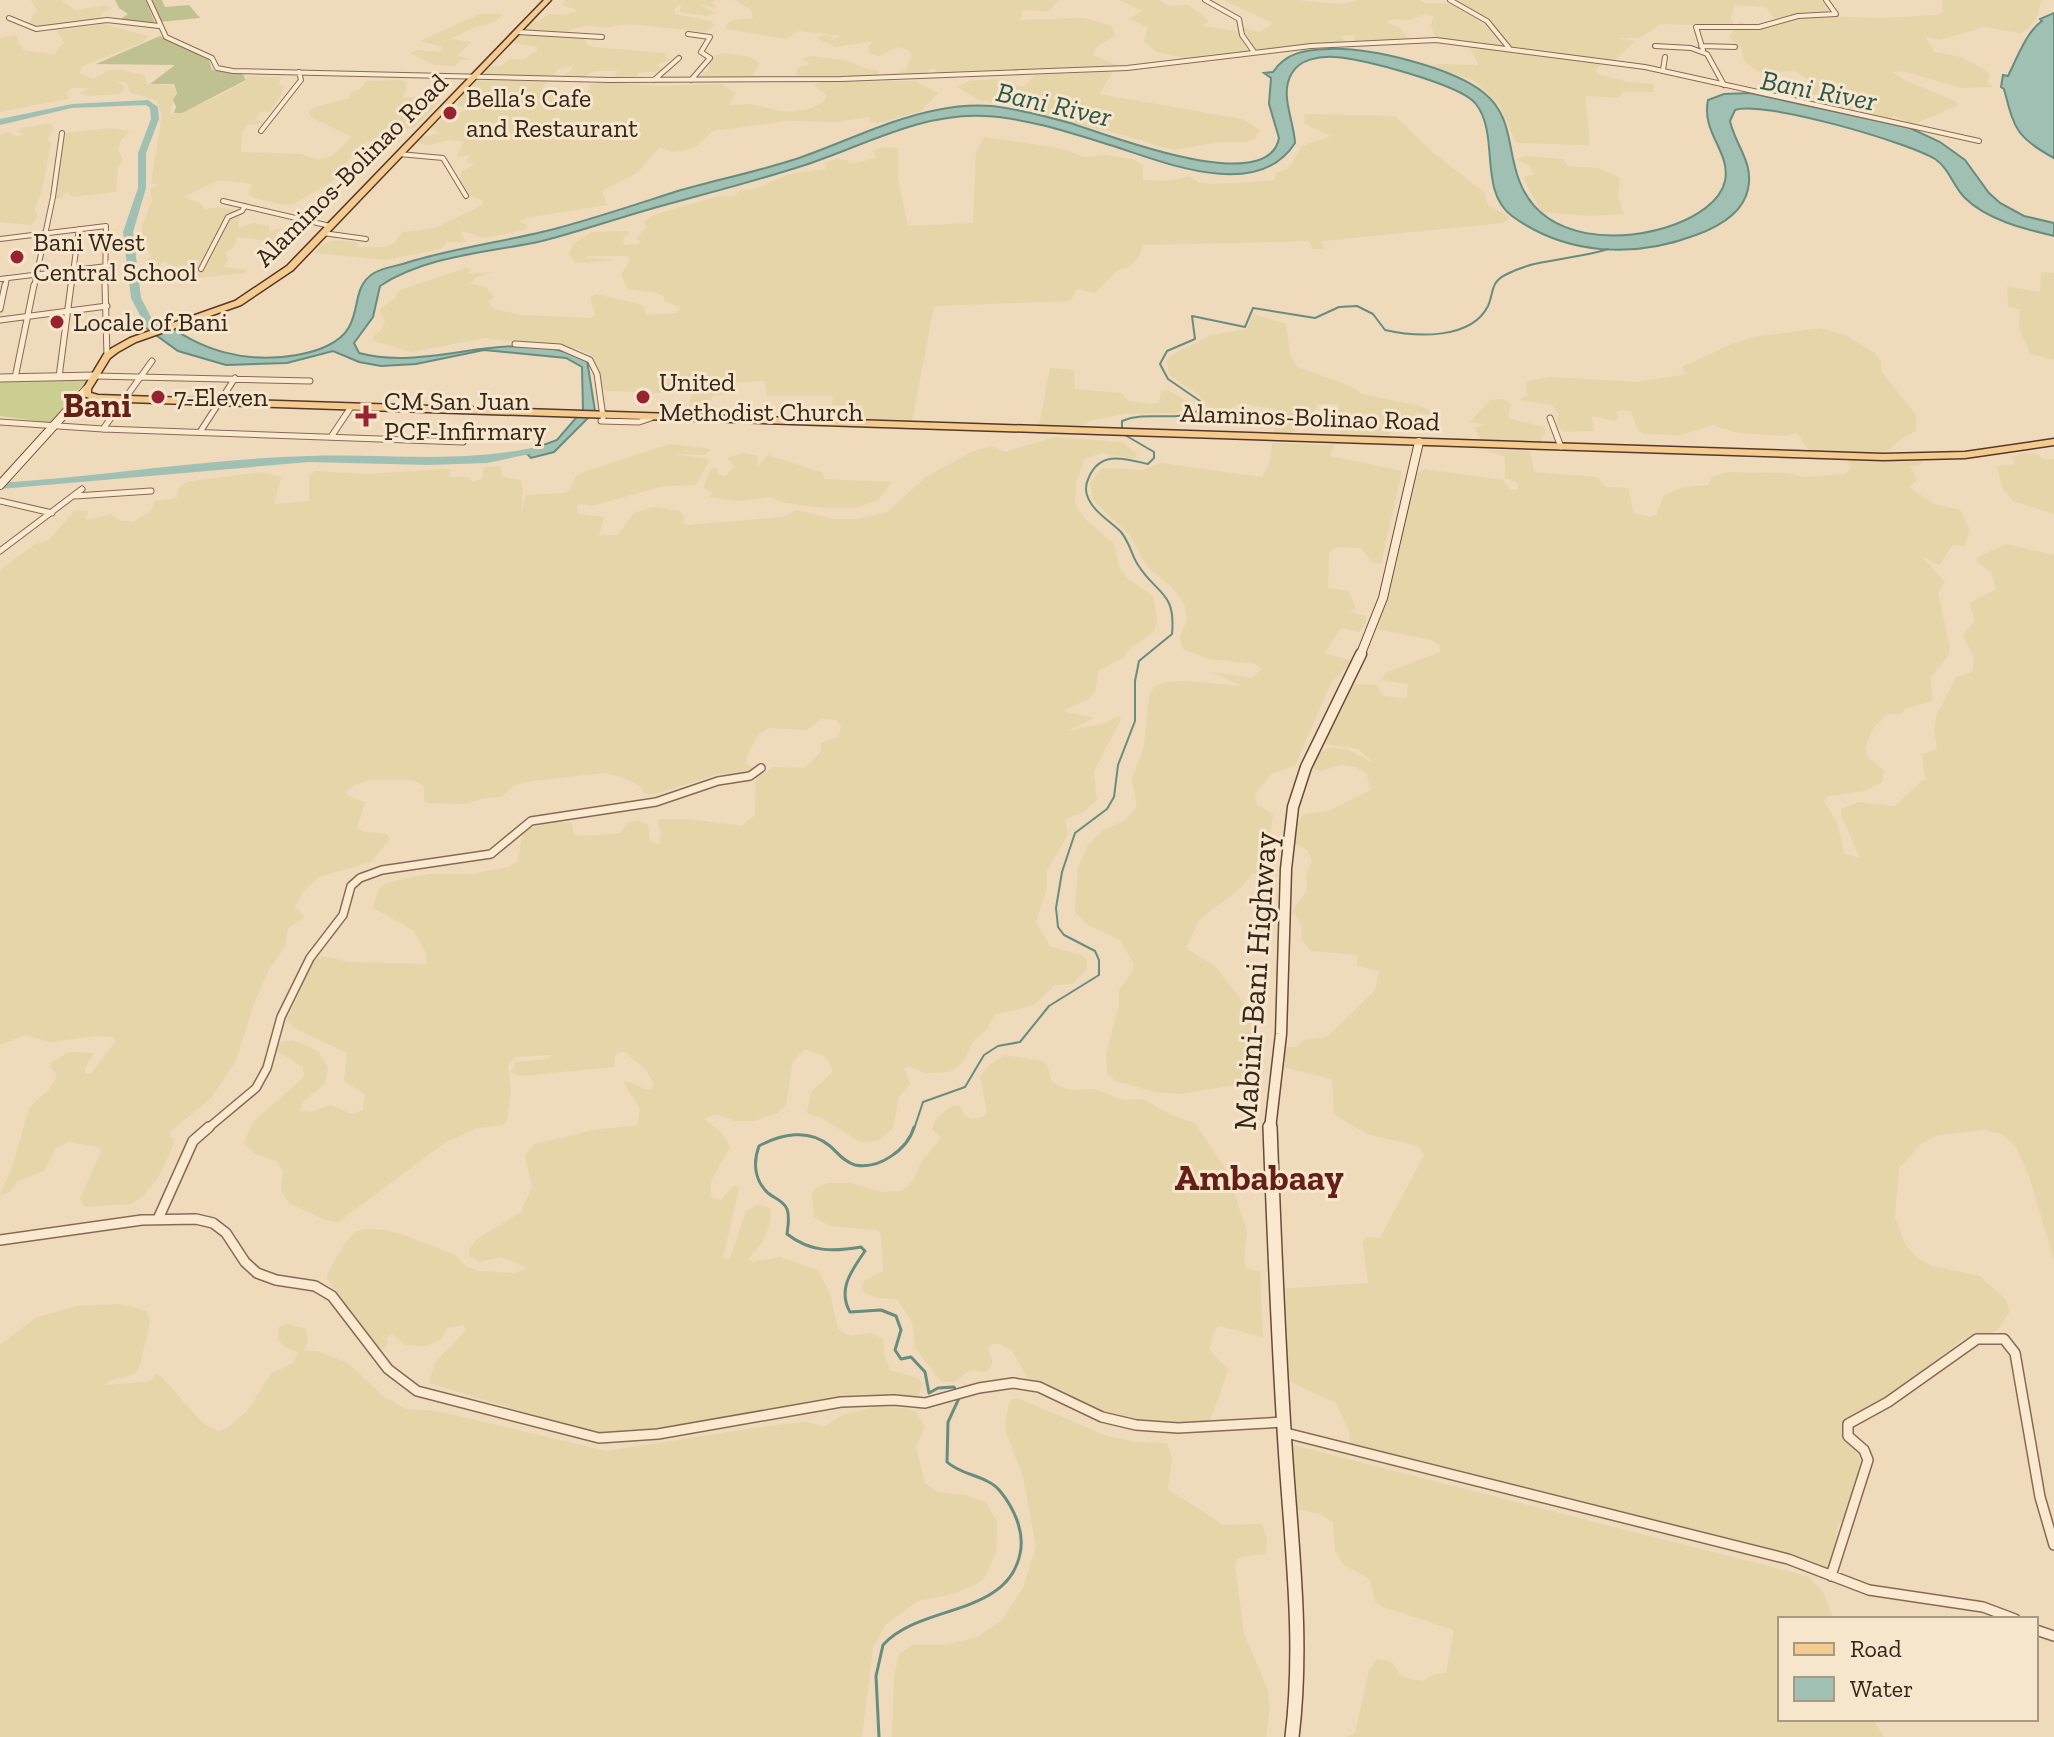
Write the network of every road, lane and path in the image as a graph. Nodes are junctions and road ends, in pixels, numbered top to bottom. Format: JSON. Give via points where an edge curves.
{"nodes":[{"id":1,"x":149,"y":0,"type":"edge"},
{"id":2,"x":548,"y":0,"type":"edge"},
{"id":3,"x":1205,"y":0,"type":"edge"},
{"id":4,"x":1450,"y":0,"type":"edge"},
{"id":5,"x":1826,"y":0,"type":"edge"},
{"id":6,"x":9,"y":18,"type":"dead end"},
{"id":7,"x":159,"y":26,"type":"junction"},
{"id":8,"x":518,"y":32,"type":"junction"},
{"id":9,"x":688,"y":34,"type":"dead end"},
{"id":10,"x":602,"y":37,"type":"dead end"},
{"id":11,"x":1655,"y":46,"type":"dead end"},
{"id":12,"x":1735,"y":47,"type":"dead end"},
{"id":13,"x":1509,"y":48,"type":"junction"},
{"id":14,"x":1702,"y":48,"type":"junction"},
{"id":15,"x":1254,"y":52,"type":"junction"},
{"id":16,"x":1665,"y":57,"type":"dead end"},
{"id":17,"x":679,"y":58,"type":"dead end"},
{"id":18,"x":1663,"y":70,"type":"junction"},
{"id":19,"x":299,"y":72,"type":"junction"},
{"id":20,"x":474,"y":76,"type":"junction"},
{"id":21,"x":654,"y":80,"type":"junction"},
{"id":22,"x":691,"y":80,"type":"junction"},
{"id":23,"x":1724,"y":85,"type":"junction"},
{"id":24,"x":261,"y":131,"type":"dead end"},
{"id":25,"x":62,"y":133,"type":"dead end"},
{"id":26,"x":1979,"y":141,"type":"dead end"},
{"id":27,"x":399,"y":154,"type":"junction"},
{"id":28,"x":466,"y":196,"type":"dead end"},
{"id":29,"x":223,"y":201,"type":"dead end"},
{"id":30,"x":245,"y":206,"type":"junction"},
{"id":31,"x":330,"y":226,"type":"junction"},
{"id":32,"x":79,"y":229,"type":"junction"},
{"id":33,"x":44,"y":233,"type":"junction"},
{"id":34,"x":323,"y":233,"type":"junction"},
{"id":35,"x":0,"y":239,"type":"edge"},
{"id":36,"x":366,"y":239,"type":"dead end"},
{"id":37,"x":107,"y":266,"type":"junction"},
{"id":38,"x":201,"y":269,"type":"dead end"},
{"id":39,"x":75,"y":270,"type":"junction"},
{"id":40,"x":37,"y":275,"type":"junction"},
{"id":41,"x":3,"y":278,"type":"edge"},
{"id":42,"x":107,"y":306,"type":"junction"},
{"id":43,"x":0,"y":309,"type":"edge"},
{"id":44,"x":69,"y":311,"type":"junction"},
{"id":45,"x":30,"y":316,"type":"junction"},
{"id":46,"x":0,"y":320,"type":"edge"},
{"id":47,"x":515,"y":344,"type":"dead end"},
{"id":48,"x":107,"y":356,"type":"junction"},
{"id":49,"x":152,"y":361,"type":"dead end"},
{"id":50,"x":141,"y":375,"type":"junction"},
{"id":51,"x":95,"y":376,"type":"junction"},
{"id":52,"x":59,"y":377,"type":"junction"},
{"id":53,"x":0,"y":378,"type":"edge"},
{"id":54,"x":15,"y":378,"type":"junction"},
{"id":55,"x":235,"y":378,"type":"junction"},
{"id":56,"x":310,"y":381,"type":"dead end"},
{"id":57,"x":87,"y":389,"type":"junction"},
{"id":58,"x":97,"y":398,"type":"junction"},
{"id":59,"x":123,"y":399,"type":"junction"},
{"id":60,"x":74,"y":403,"type":"junction"},
{"id":61,"x":218,"y":403,"type":"junction"},
{"id":62,"x":351,"y":407,"type":"junction"},
{"id":63,"x":601,"y":418,"type":"junction"},
{"id":64,"x":1550,"y":418,"type":"dead end"},
{"id":65,"x":0,"y":422,"type":"edge"},
{"id":66,"x":55,"y":425,"type":"junction"},
{"id":67,"x":103,"y":429,"type":"junction"},
{"id":68,"x":200,"y":432,"type":"junction"},
{"id":69,"x":331,"y":437,"type":"junction"},
{"id":70,"x":463,"y":442,"type":"dead end"},
{"id":71,"x":1419,"y":442,"type":"junction"},
{"id":72,"x":2054,"y":442,"type":"edge"},
{"id":73,"x":1561,"y":447,"type":"junction"},
{"id":74,"x":4,"y":482,"type":"edge"},
{"id":75,"x":82,"y":489,"type":"dead end"},
{"id":76,"x":151,"y":491,"type":"dead end"},
{"id":77,"x":75,"y":496,"type":"junction"},
{"id":78,"x":0,"y":501,"type":"edge"},
{"id":79,"x":52,"y":513,"type":"junction"},
{"id":80,"x":0,"y":551,"type":"edge"},
{"id":81,"x":761,"y":768,"type":"dead end"},
{"id":82,"x":158,"y":1219,"type":"junction"},
{"id":83,"x":0,"y":1240,"type":"edge"},
{"id":84,"x":1285,"y":1427,"type":"junction"},
{"id":85,"x":2054,"y":1545,"type":"edge"},
{"id":86,"x":1831,"y":1576,"type":"junction"},
{"id":87,"x":2010,"y":1617,"type":"edge"},
{"id":88,"x":1292,"y":1737,"type":"edge"}],
"edges":[{"from":1,"to":7,"type":"street"},
{"from":2,"to":8,"type":"main road","name":"Alaminos-Bolinao Road"},
{"from":3,"to":15,"type":"street","via":[[1239,19]]},
{"from":4,"to":13,"type":"street","via":[[1487,21]]},
{"from":5,"to":14,"type":"street","via":[[1836,14],[1798,16],[1759,27],[1696,27]]},
{"from":6,"to":7,"type":"street","via":[[33,29],[120,20]]},
{"from":7,"to":19,"type":"street","via":[[166,37],[212,58],[221,70]]},
{"from":8,"to":10,"type":"street"},
{"from":8,"to":20,"type":"main road","name":"Alaminos-Bolinao Road"},
{"from":9,"to":22,"type":"street","via":[[710,37],[701,52],[710,58]]},
{"from":11,"to":14,"type":"street"},
{"from":12,"to":14,"type":"street"},
{"from":13,"to":15,"type":"street","via":[[1424,40]]},
{"from":13,"to":18,"type":"street"},
{"from":14,"to":23,"type":"street","via":[[1713,56]]},
{"from":15,"to":22,"type":"street","via":[[1120,68]]},
{"from":16,"to":18,"type":"street"},
{"from":17,"to":21,"type":"street"},
{"from":18,"to":23,"type":"street"},
{"from":19,"to":20,"type":"street"},
{"from":19,"to":24,"type":"street","via":[[301,80]]},
{"from":20,"to":21,"type":"street"},
{"from":20,"to":27,"type":"main road","name":"Alaminos-Bolinao Road"},
{"from":21,"to":22,"type":"street"},
{"from":23,"to":26,"type":"street"},
{"from":25,"to":33,"type":"street"},
{"from":27,"to":28,"type":"street","via":[[443,158]]},
{"from":27,"to":31,"type":"main road","name":"Alaminos-Bolinao Road"},
{"from":29,"to":30,"type":"street"},
{"from":30,"to":31,"type":"street"},
{"from":30,"to":38,"type":"street","via":[[228,217]]},
{"from":31,"to":34,"type":"main road","name":"Alaminos-Bolinao Road"},
{"from":32,"to":33,"type":"street"},
{"from":32,"to":37,"type":"street","via":[[106,226]]},
{"from":32,"to":39,"type":"street"},
{"from":33,"to":35,"type":"street"},
{"from":33,"to":40,"type":"street"},
{"from":34,"to":36,"type":"street"},
{"from":34,"to":48,"type":"main road","name":"Alaminos-Bolinao Road","via":[[274,281],[238,303],[125,344]]},
{"from":37,"to":39,"type":"street"},
{"from":37,"to":42,"type":"street"},
{"from":39,"to":40,"type":"street"},
{"from":39,"to":44,"type":"street"},
{"from":40,"to":41,"type":"street"},
{"from":40,"to":45,"type":"street"},
{"from":41,"to":43,"type":"street"},
{"from":42,"to":44,"type":"street"},
{"from":42,"to":48,"type":"street"},
{"from":44,"to":45,"type":"street"},
{"from":44,"to":52,"type":"street"},
{"from":45,"to":46,"type":"street"},
{"from":45,"to":54,"type":"street"},
{"from":47,"to":63,"type":"street","via":[[570,349],[589,358]]},
{"from":48,"to":51,"type":"main road"},
{"from":49,"to":50,"type":"street"},
{"from":50,"to":51,"type":"street"},
{"from":50,"to":55,"type":"street"},
{"from":50,"to":59,"type":"street"},
{"from":51,"to":52,"type":"street"},
{"from":51,"to":57,"type":"main road"},
{"from":52,"to":54,"type":"street"},
{"from":53,"to":54,"type":"street"},
{"from":55,"to":56,"type":"street"},
{"from":55,"to":61,"type":"street"},
{"from":57,"to":58,"type":"main road"},
{"from":57,"to":60,"type":"main road"},
{"from":58,"to":59,"type":"main road","name":"Alaminos-Bolinao Road"},
{"from":58,"to":60,"type":"main road"},
{"from":59,"to":61,"type":"main road","name":"Alaminos-Bolinao Road"},
{"from":59,"to":67,"type":"street"},
{"from":60,"to":66,"type":"main road"},
{"from":61,"to":62,"type":"main road","name":"Alaminos-Bolinao Road"},
{"from":61,"to":68,"type":"street"},
{"from":62,"to":63,"type":"main road","name":"Alaminos-Bolinao Road"},
{"from":62,"to":69,"type":"street"},
{"from":63,"to":71,"type":"main road","name":"Alaminos-Bolinao Road"},
{"from":64,"to":73,"type":"street"},
{"from":65,"to":66,"type":"street"},
{"from":66,"to":67,"type":"street"},
{"from":66,"to":74,"type":"main road"},
{"from":67,"to":68,"type":"street"},
{"from":68,"to":69,"type":"street"},
{"from":69,"to":70,"type":"street"},
{"from":71,"to":73,"type":"main road","name":"Alaminos-Bolinao Road"},
{"from":71,"to":84,"type":"main road","name":"Mabini-Bani Highway","via":[[1383,598],[1293,807],[1281,1034],[1270,1116]]},
{"from":72,"to":73,"type":"main road","name":"Alaminos-Bolinao Road","via":[[1925,456]]},
{"from":75,"to":77,"type":"street"},
{"from":76,"to":77,"type":"street"},
{"from":77,"to":79,"type":"street"},
{"from":78,"to":79,"type":"street"},
{"from":79,"to":80,"type":"street"},
{"from":81,"to":82,"type":"street","via":[[750,776],[656,802],[531,821],[491,854],[360,878],[281,1017],[263,1077],[193,1141]]},
{"from":82,"to":83,"type":"street"},
{"from":82,"to":84,"type":"street","via":[[210,1221],[258,1274],[325,1290],[380,1365],[417,1391],[584,1436],[622,1438],[834,1403],[924,1403],[958,1391],[1017,1382],[1115,1421],[1165,1427]]},
{"from":84,"to":86,"type":"street","via":[[1788,1559]]},
{"from":84,"to":88,"type":"main road","name":"Mabini-Bani Highway","via":[[1298,1639]]},
{"from":85,"to":86,"type":"street","via":[[2040,1497],[2015,1353],[2009,1342],[1994,1336],[1977,1339],[1848,1424],[1848,1436],[1868,1460]]},
{"from":86,"to":87,"type":"street","via":[[1853,1587],[1985,1606]]}]}
